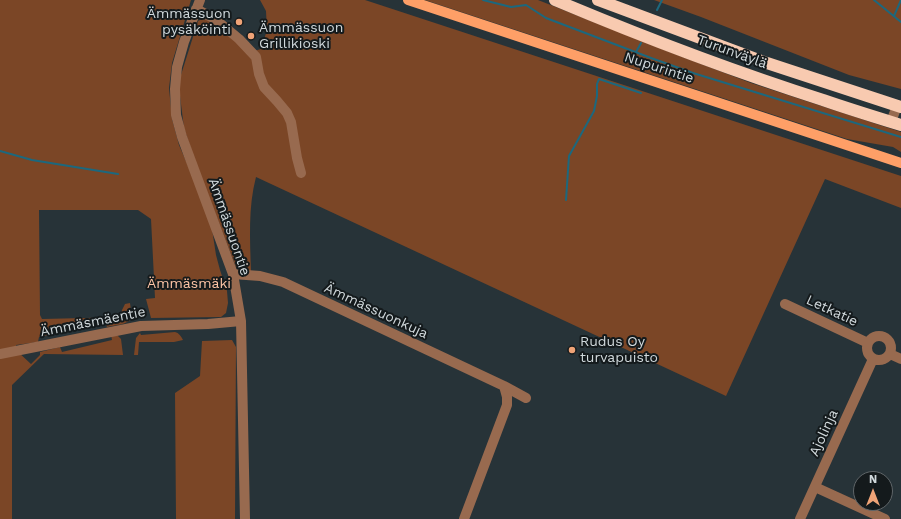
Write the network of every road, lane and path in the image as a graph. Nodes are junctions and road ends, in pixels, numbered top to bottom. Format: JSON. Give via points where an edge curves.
{"nodes":[{"id":1,"x":408,"y":0,"type":"edge"},
{"id":2,"x":555,"y":0,"type":"edge"},
{"id":3,"x":598,"y":0,"type":"edge"},
{"id":4,"x":198,"y":4,"type":"edge"},
{"id":5,"x":899,"y":106,"type":"edge"},
{"id":6,"x":896,"y":123,"type":"edge"},
{"id":7,"x":901,"y":163,"type":"edge"},
{"id":8,"x":301,"y":173,"type":"dead end"},
{"id":9,"x":233,"y":274,"type":"junction"},
{"id":10,"x":785,"y":304,"type":"dead end"},
{"id":11,"x":241,"y":321,"type":"junction"},
{"id":12,"x":868,"y":342,"type":"junction"},
{"id":13,"x":0,"y":354,"type":"edge"},
{"id":14,"x":890,"y":354,"type":"junction"},
{"id":15,"x":873,"y":359,"type":"junction"},
{"id":16,"x":901,"y":359,"type":"edge"},
{"id":17,"x":504,"y":386,"type":"junction"},
{"id":18,"x":526,"y":398,"type":"dead end"},
{"id":19,"x":815,"y":487,"type":"junction"},
{"id":20,"x":245,"y":519,"type":"edge"},
{"id":21,"x":464,"y":519,"type":"edge"},
{"id":22,"x":800,"y":519,"type":"edge"},
{"id":23,"x":885,"y":519,"type":"edge"}],
"edges":[{"from":1,"to":7,"type":"main road","name":"Nupurintie"},
{"from":2,"to":6,"type":"highway","name":"Turunväylä","via":[[762,80]]},
{"from":3,"to":5,"type":"highway","name":"Turunväylä","via":[[767,63]]},
{"from":4,"to":8,"type":"street","via":[[256,57],[264,87],[287,113],[291,122]]},
{"from":4,"to":9,"type":"street","name":"Ämmässuontie","via":[[177,67],[176,115]]},
{"from":5,"to":6,"type":"street"},
{"from":9,"to":11,"type":"street","name":"Ämmässuontie"},
{"from":9,"to":17,"type":"street","name":"Ämmässuonkuja","via":[[260,276],[282,282]]},
{"from":10,"to":12,"type":"street","name":"Letkatie"},
{"from":11,"to":13,"type":"street","name":"Ämmäsmäentie","via":[[141,326]]},
{"from":11,"to":20,"type":"street","name":"Ämmässuontie"},
{"from":12,"to":14,"type":"street","via":[[874,337],[886,338],[891,348]]},
{"from":12,"to":15,"type":"street","via":[[868,354]]},
{"from":14,"to":15,"type":"street","via":[[882,360]]},
{"from":14,"to":16,"type":"street"},
{"from":15,"to":19,"type":"street","name":"Ajolinja"},
{"from":17,"to":18,"type":"street","name":"Ämmässuonkuja"},
{"from":17,"to":21,"type":"street","via":[[507,405]]},
{"from":19,"to":22,"type":"street","name":"Ajolinja"},
{"from":19,"to":23,"type":"street"}]}
